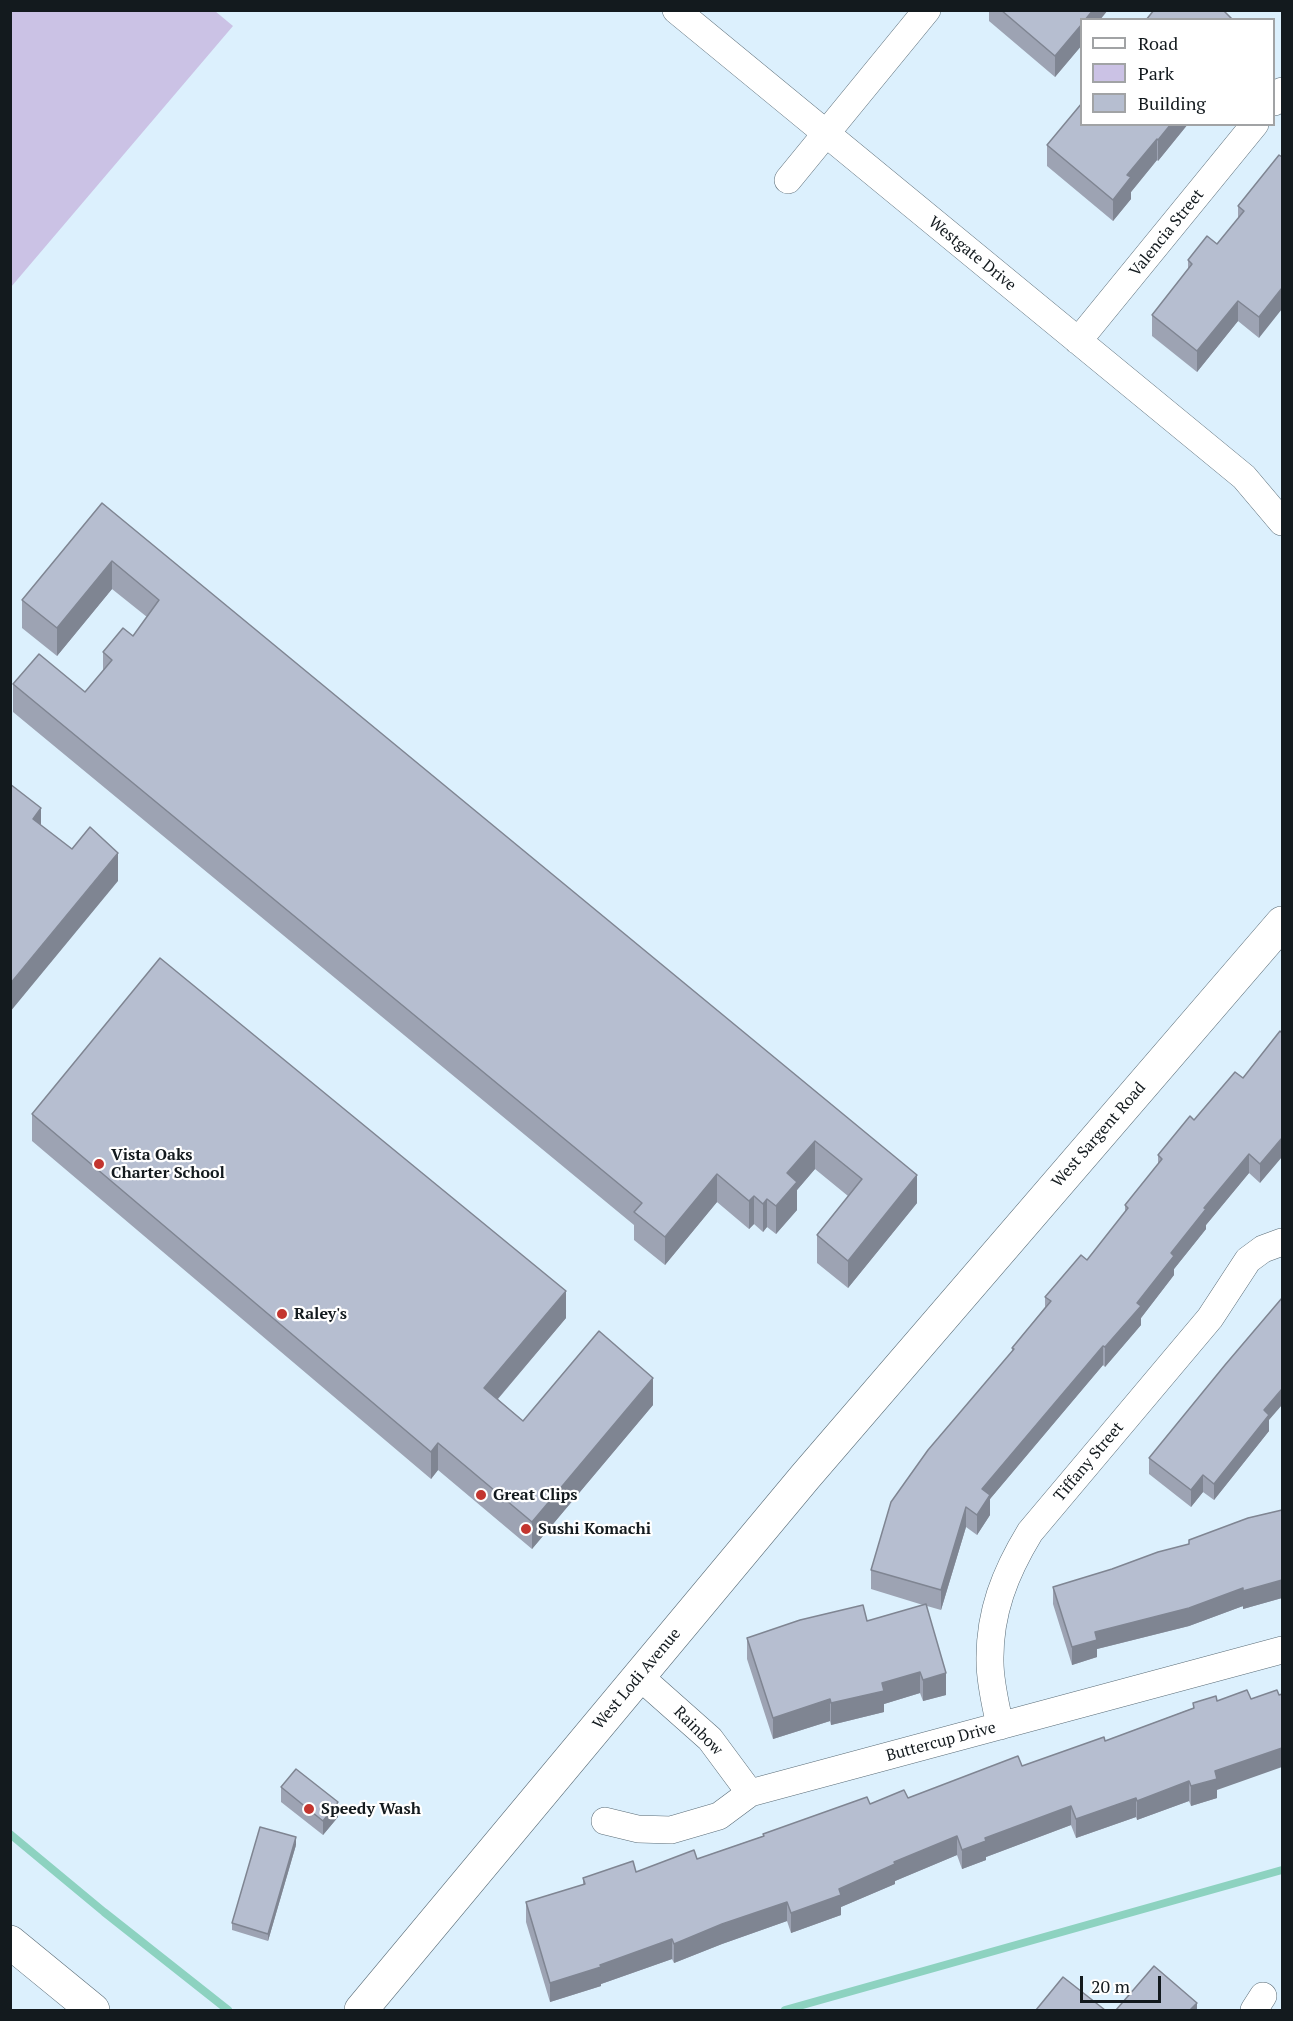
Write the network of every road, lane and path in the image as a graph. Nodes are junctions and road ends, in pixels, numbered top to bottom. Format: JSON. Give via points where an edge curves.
{"nodes":[{"id":1,"x":676,"y":10,"type":"edge"},
{"id":2,"x":927,"y":10,"type":"edge"},
{"id":3,"x":1253,"y":126,"type":"edge"},
{"id":4,"x":826,"y":135,"type":"junction"},
{"id":5,"x":788,"y":180,"type":"dead end"},
{"id":6,"x":1078,"y":340,"type":"junction"},
{"id":7,"x":1244,"y":477,"type":"junction"},
{"id":8,"x":1282,"y":499,"type":"edge"},
{"id":9,"x":1282,"y":522,"type":"edge"},
{"id":10,"x":1282,"y":923,"type":"edge"},
{"id":11,"x":1281,"y":1242,"type":"edge"},
{"id":12,"x":915,"y":1348,"type":"joint"},
{"id":13,"x":1282,"y":1650,"type":"edge"},
{"id":14,"x":639,"y":1676,"type":"junction"},
{"id":15,"x":999,"y":1726,"type":"junction"},
{"id":16,"x":750,"y":1793,"type":"junction"},
{"id":17,"x":605,"y":1821,"type":"dead end"},
{"id":18,"x":10,"y":1942,"type":"edge"},
{"id":19,"x":93,"y":2010,"type":"edge"},
{"id":20,"x":361,"y":2010,"type":"edge"}],
"edges":[{"from":1,"to":4,"type":"street","name":"Westgate Drive"},
{"from":2,"to":4,"type":"street"},
{"from":3,"to":6,"type":"street","name":"Valencia Street"},
{"from":4,"to":5,"type":"street"},
{"from":4,"to":6,"type":"street","name":"Westgate Drive"},
{"from":6,"to":7,"type":"street","name":"Westgate Drive"},
{"from":7,"to":8,"type":"street","name":"Westgate Drive"},
{"from":7,"to":9,"type":"street","name":"Westgate Drive"},
{"from":10,"to":12,"type":"street","name":"West Sargent Road"},
{"from":11,"to":15,"type":"street","name":"Tiffany Street","via":[[1248,1260],[1210,1318],[1030,1532],[1016,1555],[1003,1583],[993,1628],[990,1663]]},
{"from":12,"to":14,"type":"street","name":"West Lodi Avenue"},
{"from":13,"to":15,"type":"street","name":"Buttercup Drive"},
{"from":14,"to":16,"type":"street","name":"Rainbow","via":[[710,1739]]},
{"from":14,"to":20,"type":"street","name":"West Lodi Avenue"},
{"from":15,"to":16,"type":"street","name":"Buttercup Drive"},
{"from":16,"to":17,"type":"street","name":"Buttercup Drive","via":[[719,1816],[671,1830],[638,1829]]},
{"from":18,"to":19,"type":"street"}]}
